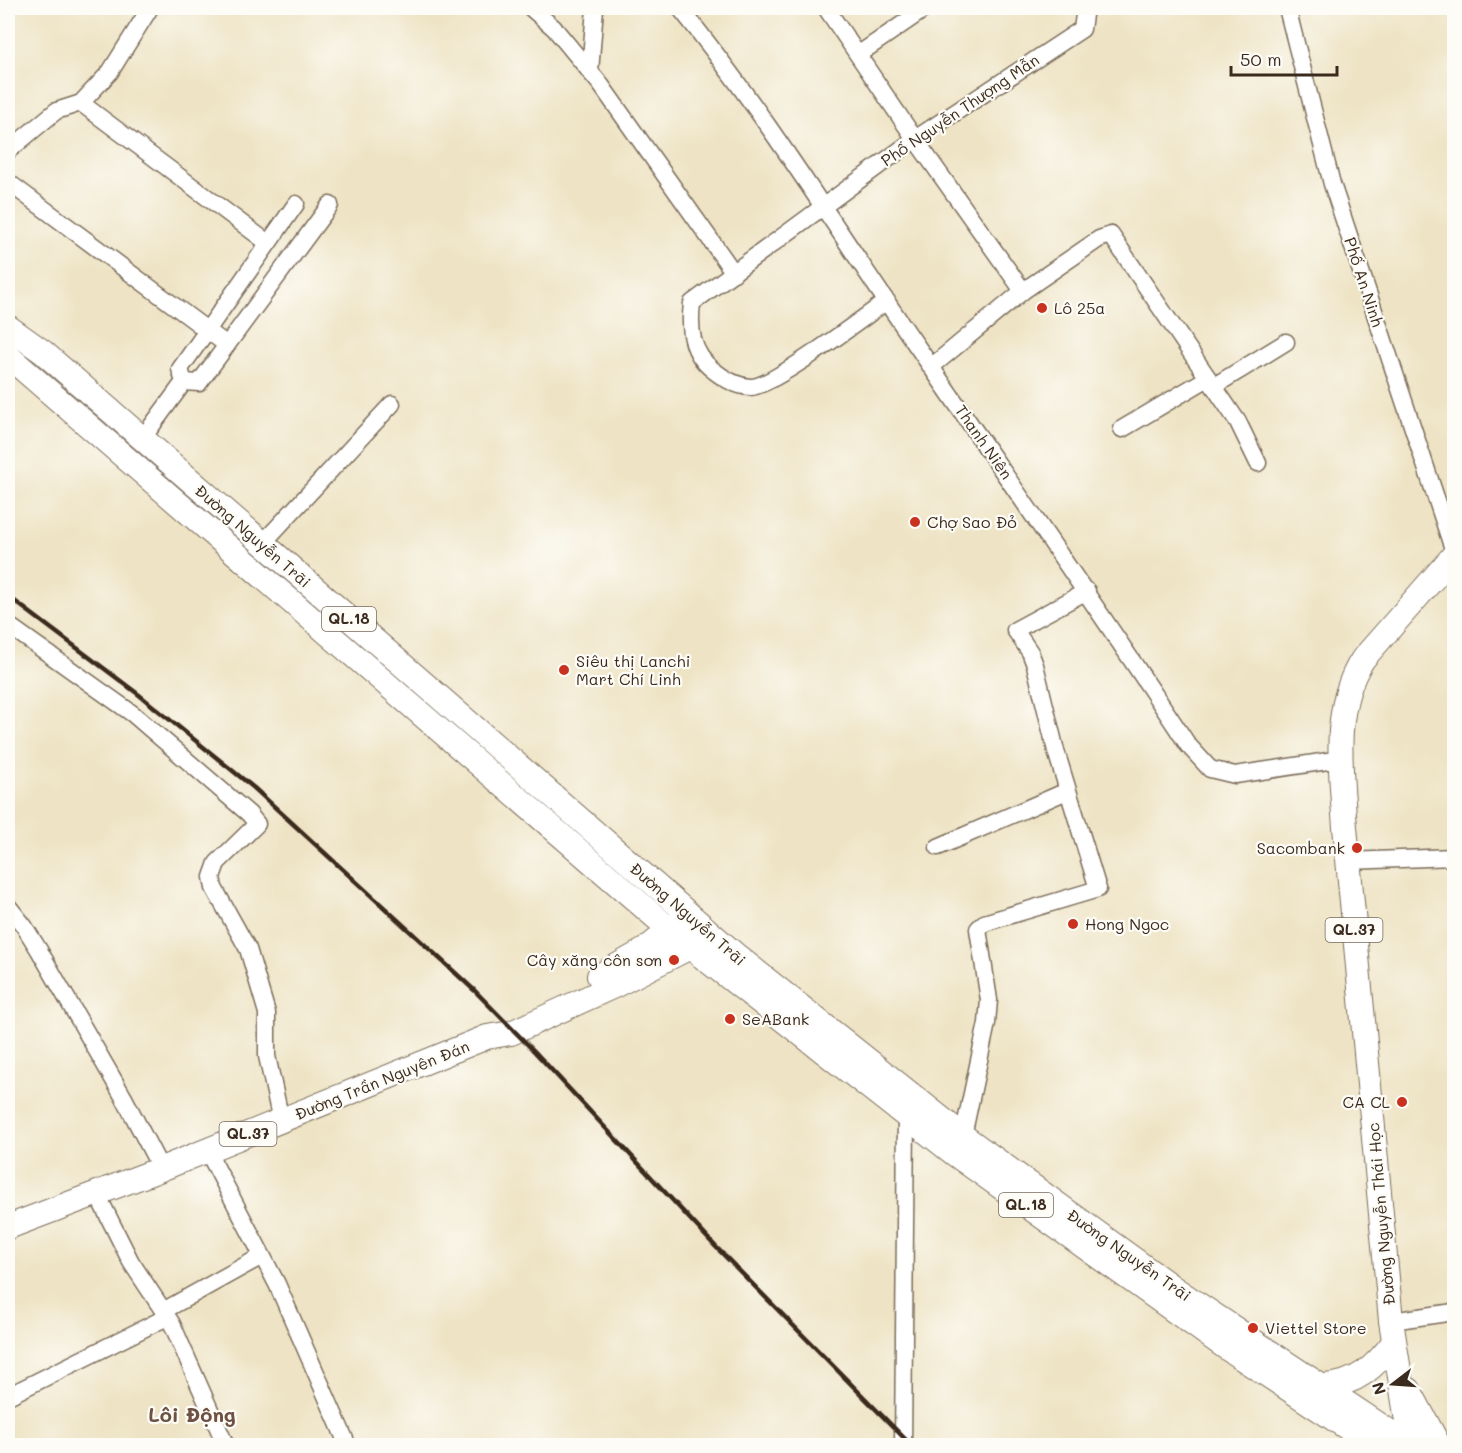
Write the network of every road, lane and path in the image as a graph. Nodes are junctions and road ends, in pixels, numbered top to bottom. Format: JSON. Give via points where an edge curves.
{"nodes":[{"id":1,"x":150,"y":8,"type":"edge"},
{"id":2,"x":531,"y":8,"type":"edge"},
{"id":3,"x":595,"y":8,"type":"edge"},
{"id":4,"x":680,"y":8,"type":"edge"},
{"id":5,"x":826,"y":8,"type":"edge"},
{"id":6,"x":1085,"y":8,"type":"edge"},
{"id":7,"x":1287,"y":8,"type":"edge"},
{"id":8,"x":917,"y":10,"type":"edge"},
{"id":9,"x":859,"y":54,"type":"junction"},
{"id":10,"x":590,"y":72,"type":"junction"},
{"id":11,"x":81,"y":103,"type":"junction"},
{"id":12,"x":915,"y":139,"type":"junction"},
{"id":13,"x":8,"y":151,"type":"edge"},
{"id":14,"x":8,"y":182,"type":"edge"},
{"id":15,"x":296,"y":204,"type":"dead end"},
{"id":16,"x":330,"y":205,"type":"dead end"},
{"id":17,"x":823,"y":207,"type":"junction"},
{"id":18,"x":268,"y":243,"type":"junction"},
{"id":19,"x":734,"y":273,"type":"junction"},
{"id":20,"x":1023,"y":291,"type":"junction"},
{"id":21,"x":887,"y":301,"type":"junction"},
{"id":22,"x":8,"y":327,"type":"edge"},
{"id":23,"x":207,"y":330,"type":"junction"},
{"id":24,"x":1286,"y":342,"type":"dead end"},
{"id":25,"x":227,"y":345,"type":"junction"},
{"id":26,"x":8,"y":356,"type":"edge"},
{"id":27,"x":931,"y":366,"type":"junction"},
{"id":28,"x":184,"y":382,"type":"junction"},
{"id":29,"x":1211,"y":382,"type":"junction"},
{"id":30,"x":392,"y":404,"type":"dead end"},
{"id":31,"x":1122,"y":429,"type":"dead end"},
{"id":32,"x":142,"y":439,"type":"junction"},
{"id":33,"x":1258,"y":463,"type":"dead end"},
{"id":34,"x":262,"y":544,"type":"junction"},
{"id":35,"x":1455,"y":554,"type":"edge"},
{"id":36,"x":1087,"y":591,"type":"junction"},
{"id":37,"x":10,"y":630,"type":"edge"},
{"id":38,"x":1341,"y":759,"type":"junction"},
{"id":39,"x":1067,"y":791,"type":"junction"},
{"id":40,"x":559,"y":816,"type":"junction"},
{"id":41,"x":938,"y":847,"type":"dead end"},
{"id":42,"x":1455,"y":857,"type":"edge"},
{"id":43,"x":1348,"y":861,"type":"junction"},
{"id":44,"x":8,"y":906,"type":"edge"},
{"id":45,"x":688,"y":931,"type":"junction"},
{"id":46,"x":906,"y":1116,"type":"junction"},
{"id":47,"x":281,"y":1121,"type":"junction"},
{"id":48,"x":959,"y":1146,"type":"junction"},
{"id":49,"x":207,"y":1150,"type":"junction"},
{"id":50,"x":161,"y":1169,"type":"junction"},
{"id":51,"x":97,"y":1194,"type":"junction"},
{"id":52,"x":8,"y":1227,"type":"edge"},
{"id":53,"x":262,"y":1256,"type":"junction"},
{"id":54,"x":1455,"y":1312,"type":"edge"},
{"id":55,"x":165,"y":1314,"type":"junction"},
{"id":56,"x":1394,"y":1342,"type":"junction"},
{"id":57,"x":1325,"y":1386,"type":"junction"},
{"id":58,"x":8,"y":1396,"type":"edge"},
{"id":59,"x":226,"y":1446,"type":"edge"},
{"id":60,"x":348,"y":1446,"type":"edge"},
{"id":61,"x":903,"y":1446,"type":"edge"},
{"id":62,"x":1375,"y":1446,"type":"edge"},
{"id":63,"x":1411,"y":1446,"type":"edge"},
{"id":64,"x":1439,"y":1446,"type":"edge"}],
"edges":[{"from":1,"to":11,"type":"street","via":[[110,72]]},
{"from":2,"to":10,"type":"street","via":[[554,28]]},
{"from":3,"to":10,"type":"street"},
{"from":4,"to":17,"type":"street","name":"Thanh Niên","via":[[730,70]]},
{"from":5,"to":9,"type":"street"},
{"from":6,"to":12,"type":"street","name":"Phố Nguyễn Thượng Mẫn","via":[[1082,29]]},
{"from":7,"to":35,"type":"street","name":"Phố An Ninh","via":[[1332,184]]},
{"from":8,"to":9,"type":"street"},
{"from":9,"to":12,"type":"street"},
{"from":10,"to":19,"type":"street"},
{"from":11,"to":13,"type":"street","via":[[56,111]]},
{"from":11,"to":18,"type":"street"},
{"from":12,"to":17,"type":"street","name":"Phố Nguyễn Thượng Mẫn"},
{"from":12,"to":20,"type":"street"},
{"from":14,"to":23,"type":"street"},
{"from":15,"to":18,"type":"street"},
{"from":16,"to":25,"type":"street"},
{"from":17,"to":19,"type":"street","name":"Phố Nguyễn Thượng Mẫn"},
{"from":17,"to":21,"type":"street","name":"Thanh Niên"},
{"from":18,"to":23,"type":"street"},
{"from":19,"to":21,"type":"street","name":"Phố Nguyễn Thượng Mẫn","via":[[692,303],[689,330],[703,362],[725,379],[752,387],[774,379]]},
{"from":20,"to":27,"type":"street"},
{"from":20,"to":29,"type":"street","via":[[1099,239],[1112,235]]},
{"from":21,"to":27,"type":"street","name":"Thanh Niên"},
{"from":22,"to":32,"type":"highway","name":"Đường Nguyễn Trãi","number":"QL.18","via":[[43,352]]},
{"from":23,"to":25,"type":"street"},
{"from":23,"to":28,"type":"street","via":[[180,369]]},
{"from":24,"to":29,"type":"street"},
{"from":25,"to":28,"type":"street","via":[[199,383]]},
{"from":26,"to":40,"type":"highway","name":"Đường Nguyễn Trãi","number":"QL.18"},
{"from":27,"to":36,"type":"street","name":"Thanh Niên"},
{"from":28,"to":32,"type":"street"},
{"from":29,"to":31,"type":"street"},
{"from":29,"to":33,"type":"street","via":[[1238,422]]},
{"from":30,"to":34,"type":"street"},
{"from":32,"to":34,"type":"highway","name":"Đường Nguyễn Trãi","number":"QL.18"},
{"from":34,"to":40,"type":"highway","name":"Đường Nguyễn Trãi","number":"QL.18"},
{"from":35,"to":38,"type":"highway","name":"Đường Nguyễn Thái Học","number":"QL.37","via":[[1400,614],[1353,675],[1343,702]]},
{"from":36,"to":38,"type":"street","name":"Thanh Niên","via":[[1188,745],[1210,769],[1235,775]]},
{"from":36,"to":39,"type":"street","via":[[1015,630],[1033,658]]},
{"from":37,"to":47,"type":"street","via":[[133,714],[257,824],[217,863],[212,877],[214,888],[248,949],[267,1012],[267,1056]]},
{"from":38,"to":43,"type":"highway","name":"Đường Nguyễn Thái Học","number":"QL.37"},
{"from":39,"to":41,"type":"street"},
{"from":39,"to":48,"type":"street","via":[[1098,889],[984,923],[978,929],[989,1000],[987,1023]]},
{"from":40,"to":45,"type":"highway","name":"Đường Nguyễn Trãi","number":"QL.18"},
{"from":42,"to":43,"type":"street"},
{"from":43,"to":56,"type":"highway","name":"Đường Nguyễn Thái Học","number":"QL.37"},
{"from":44,"to":50,"type":"street","via":[[39,950]]},
{"from":45,"to":46,"type":"highway","name":"Đường Nguyễn Trãi","number":"QL.18"},
{"from":45,"to":47,"type":"highway","name":"Đường Trần Nguyên Đán","number":"QL.37","via":[[616,985],[511,1033],[487,1036]]},
{"from":45,"to":48,"type":"highway","name":"Đường Nguyễn Trãi","number":"QL.18"},
{"from":46,"to":48,"type":"highway","name":"Đường Nguyễn Trãi","number":"QL.18"},
{"from":46,"to":61,"type":"street"},
{"from":47,"to":49,"type":"highway","name":"Đường Trần Nguyên Đán","number":"QL.37"},
{"from":48,"to":57,"type":"highway","name":"Đường Nguyễn Trãi","number":"QL.18"},
{"from":48,"to":62,"type":"highway","name":"Đường Nguyễn Trãi","number":"QL.18","via":[[1228,1349]]},
{"from":49,"to":50,"type":"highway","name":"Đường Trần Nguyên Đán","number":"QL.37"},
{"from":49,"to":53,"type":"street"},
{"from":50,"to":51,"type":"highway","name":"Đường Trần Nguyên Đán","number":"QL.37"},
{"from":51,"to":52,"type":"highway","name":"Đường Trần Nguyên Đán","number":"QL.37"},
{"from":51,"to":55,"type":"street","via":[[130,1262]]},
{"from":53,"to":55,"type":"street"},
{"from":53,"to":60,"type":"street"},
{"from":54,"to":56,"type":"street"},
{"from":55,"to":58,"type":"street"},
{"from":55,"to":59,"type":"street","via":[[204,1390]]},
{"from":56,"to":57,"type":"highway","via":[[1365,1375]]},
{"from":56,"to":63,"type":"highway","name":"Đường Nguyễn Thái Học","number":"QL.37"},
{"from":56,"to":64,"type":"highway"},
{"from":57,"to":63,"type":"highway","name":"Đường Nguyễn Trãi","number":"QL.18"}]}
